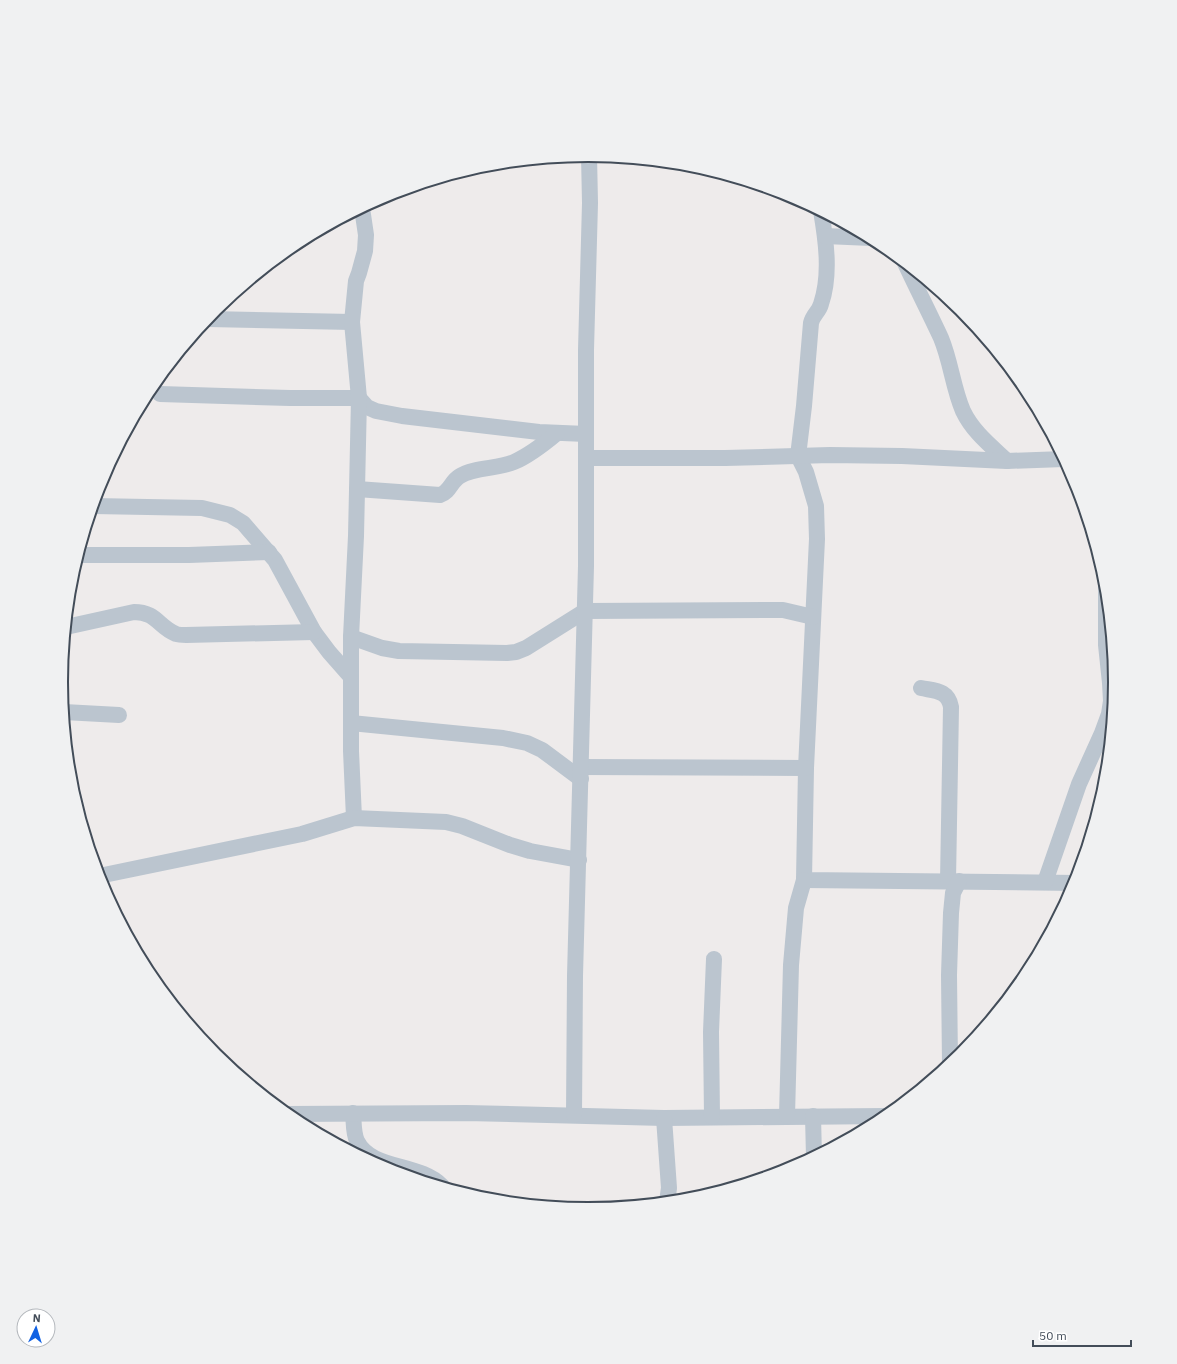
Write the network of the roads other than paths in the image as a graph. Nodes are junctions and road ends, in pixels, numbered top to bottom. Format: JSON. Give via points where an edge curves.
{"nodes":[{"id":1,"x":589,"y":162,"type":"edge"},
{"id":2,"x":363,"y":213,"type":"edge"},
{"id":3,"x":822,"y":217,"type":"edge"},
{"id":4,"x":825,"y":236,"type":"junction"},
{"id":5,"x":859,"y":237,"type":"edge"},
{"id":6,"x":909,"y":272,"type":"edge"},
{"id":7,"x":216,"y":318,"type":"edge"},
{"id":8,"x":352,"y":322,"type":"junction"},
{"id":9,"x":160,"y":394,"type":"dead end"},
{"id":10,"x":359,"y":398,"type":"junction"},
{"id":11,"x":558,"y":432,"type":"junction"},
{"id":12,"x":586,"y":434,"type":"junction"},
{"id":13,"x":798,"y":456,"type":"junction"},
{"id":14,"x":586,"y":458,"type":"junction"},
{"id":15,"x":1058,"y":459,"type":"edge"},
{"id":16,"x":1007,"y":461,"type":"junction"},
{"id":17,"x":357,"y":489,"type":"junction"},
{"id":18,"x":99,"y":506,"type":"edge"},
{"id":19,"x":269,"y":552,"type":"junction"},
{"id":20,"x":84,"y":555,"type":"edge"},
{"id":21,"x":585,"y":612,"type":"junction"},
{"id":22,"x":813,"y":617,"type":"junction"},
{"id":23,"x":1106,"y":625,"type":"edge"},
{"id":24,"x":71,"y":626,"type":"edge"},
{"id":25,"x":314,"y":632,"type":"junction"},
{"id":26,"x":351,"y":638,"type":"junction"},
{"id":27,"x":1109,"y":670,"type":"edge"},
{"id":28,"x":351,"y":677,"type":"junction"},
{"id":29,"x":921,"y":688,"type":"dead end"},
{"id":30,"x":69,"y":712,"type":"edge"},
{"id":31,"x":119,"y":715,"type":"dead end"},
{"id":32,"x":1108,"y":717,"type":"edge"},
{"id":33,"x":351,"y":723,"type":"junction"},
{"id":34,"x":806,"y":768,"type":"junction"},
{"id":35,"x":581,"y":773,"type":"junction"},
{"id":36,"x":354,"y":818,"type":"junction"},
{"id":37,"x":579,"y":860,"type":"junction"},
{"id":38,"x":106,"y":875,"type":"edge"},
{"id":39,"x":804,"y":880,"type":"junction"},
{"id":40,"x":954,"y":881,"type":"junction"},
{"id":41,"x":1045,"y":882,"type":"junction"},
{"id":42,"x":1068,"y":883,"type":"edge"},
{"id":43,"x":714,"y":959,"type":"dead end"},
{"id":44,"x":950,"y":1057,"type":"edge"},
{"id":45,"x":353,"y":1113,"type":"junction"},
{"id":46,"x":297,"y":1114,"type":"edge"},
{"id":47,"x":574,"y":1115,"type":"junction"},
{"id":48,"x":787,"y":1116,"type":"junction"},
{"id":49,"x":813,"y":1116,"type":"junction"},
{"id":50,"x":876,"y":1116,"type":"edge"},
{"id":51,"x":712,"y":1117,"type":"junction"},
{"id":52,"x":664,"y":1118,"type":"junction"},
{"id":53,"x":814,"y":1151,"type":"edge"},
{"id":54,"x":366,"y":1152,"type":"edge"},
{"id":55,"x":394,"y":1165,"type":"edge"},
{"id":56,"x":432,"y":1178,"type":"edge"},
{"id":57,"x":668,"y":1196,"type":"edge"}],
"edges":[{"from":1,"to":12,"type":"street"},
{"from":2,"to":8,"type":"street","via":[[366,235],[356,281]]},
{"from":3,"to":4,"type":"street"},
{"from":4,"to":5,"type":"street"},
{"from":4,"to":13,"type":"street","via":[[825,289],[821,306],[812,317],[811,323]]},
{"from":6,"to":16,"type":"street","via":[[941,339],[964,411],[984,440]]},
{"from":7,"to":8,"type":"street"},
{"from":8,"to":10,"type":"street"},
{"from":9,"to":10,"type":"street"},
{"from":10,"to":11,"type":"street","via":[[376,411],[470,424]]},
{"from":10,"to":17,"type":"street"},
{"from":11,"to":12,"type":"street"},
{"from":11,"to":17,"type":"street","via":[[513,462],[460,476],[440,495]]},
{"from":12,"to":14,"type":"street"},
{"from":13,"to":14,"type":"street"},
{"from":13,"to":16,"type":"street","via":[[902,456]]},
{"from":13,"to":22,"type":"street","via":[[806,472],[816,506]]},
{"from":14,"to":21,"type":"street"},
{"from":15,"to":16,"type":"street"},
{"from":17,"to":26,"type":"street"},
{"from":18,"to":19,"type":"street","via":[[202,508],[230,515],[243,523]]},
{"from":19,"to":20,"type":"street"},
{"from":19,"to":25,"type":"street","via":[[276,560]]},
{"from":21,"to":22,"type":"street","via":[[783,610]]},
{"from":21,"to":26,"type":"street","via":[[526,648],[507,653],[399,651]]},
{"from":21,"to":35,"type":"street"},
{"from":22,"to":34,"type":"street"},
{"from":23,"to":27,"type":"street"},
{"from":24,"to":25,"type":"street","via":[[142,612],[152,616],[176,634]]},
{"from":25,"to":28,"type":"street"},
{"from":26,"to":28,"type":"street"},
{"from":28,"to":33,"type":"street"},
{"from":29,"to":40,"type":"street","via":[[938,691],[950,700]]},
{"from":30,"to":31,"type":"street"},
{"from":32,"to":41,"type":"street","via":[[1079,784]]},
{"from":33,"to":35,"type":"street","via":[[527,742]]},
{"from":33,"to":36,"type":"street"},
{"from":34,"to":35,"type":"street"},
{"from":34,"to":39,"type":"street"},
{"from":35,"to":37,"type":"street"},
{"from":36,"to":37,"type":"street","via":[[446,822],[530,851]]},
{"from":36,"to":38,"type":"street","via":[[302,834]]},
{"from":37,"to":47,"type":"street"},
{"from":39,"to":40,"type":"street"},
{"from":39,"to":48,"type":"street","via":[[796,908],[791,965]]},
{"from":40,"to":41,"type":"street"},
{"from":40,"to":44,"type":"street","via":[[949,975]]},
{"from":41,"to":42,"type":"street"},
{"from":43,"to":51,"type":"street","via":[[711,1032]]},
{"from":45,"to":46,"type":"street"},
{"from":45,"to":47,"type":"street"},
{"from":45,"to":54,"type":"street","via":[[356,1140]]},
{"from":47,"to":52,"type":"street"},
{"from":48,"to":49,"type":"street"},
{"from":48,"to":51,"type":"street"},
{"from":49,"to":50,"type":"street"},
{"from":49,"to":53,"type":"street"},
{"from":51,"to":52,"type":"street"},
{"from":52,"to":57,"type":"street"},
{"from":55,"to":56,"type":"street","via":[[426,1174]]}]}
